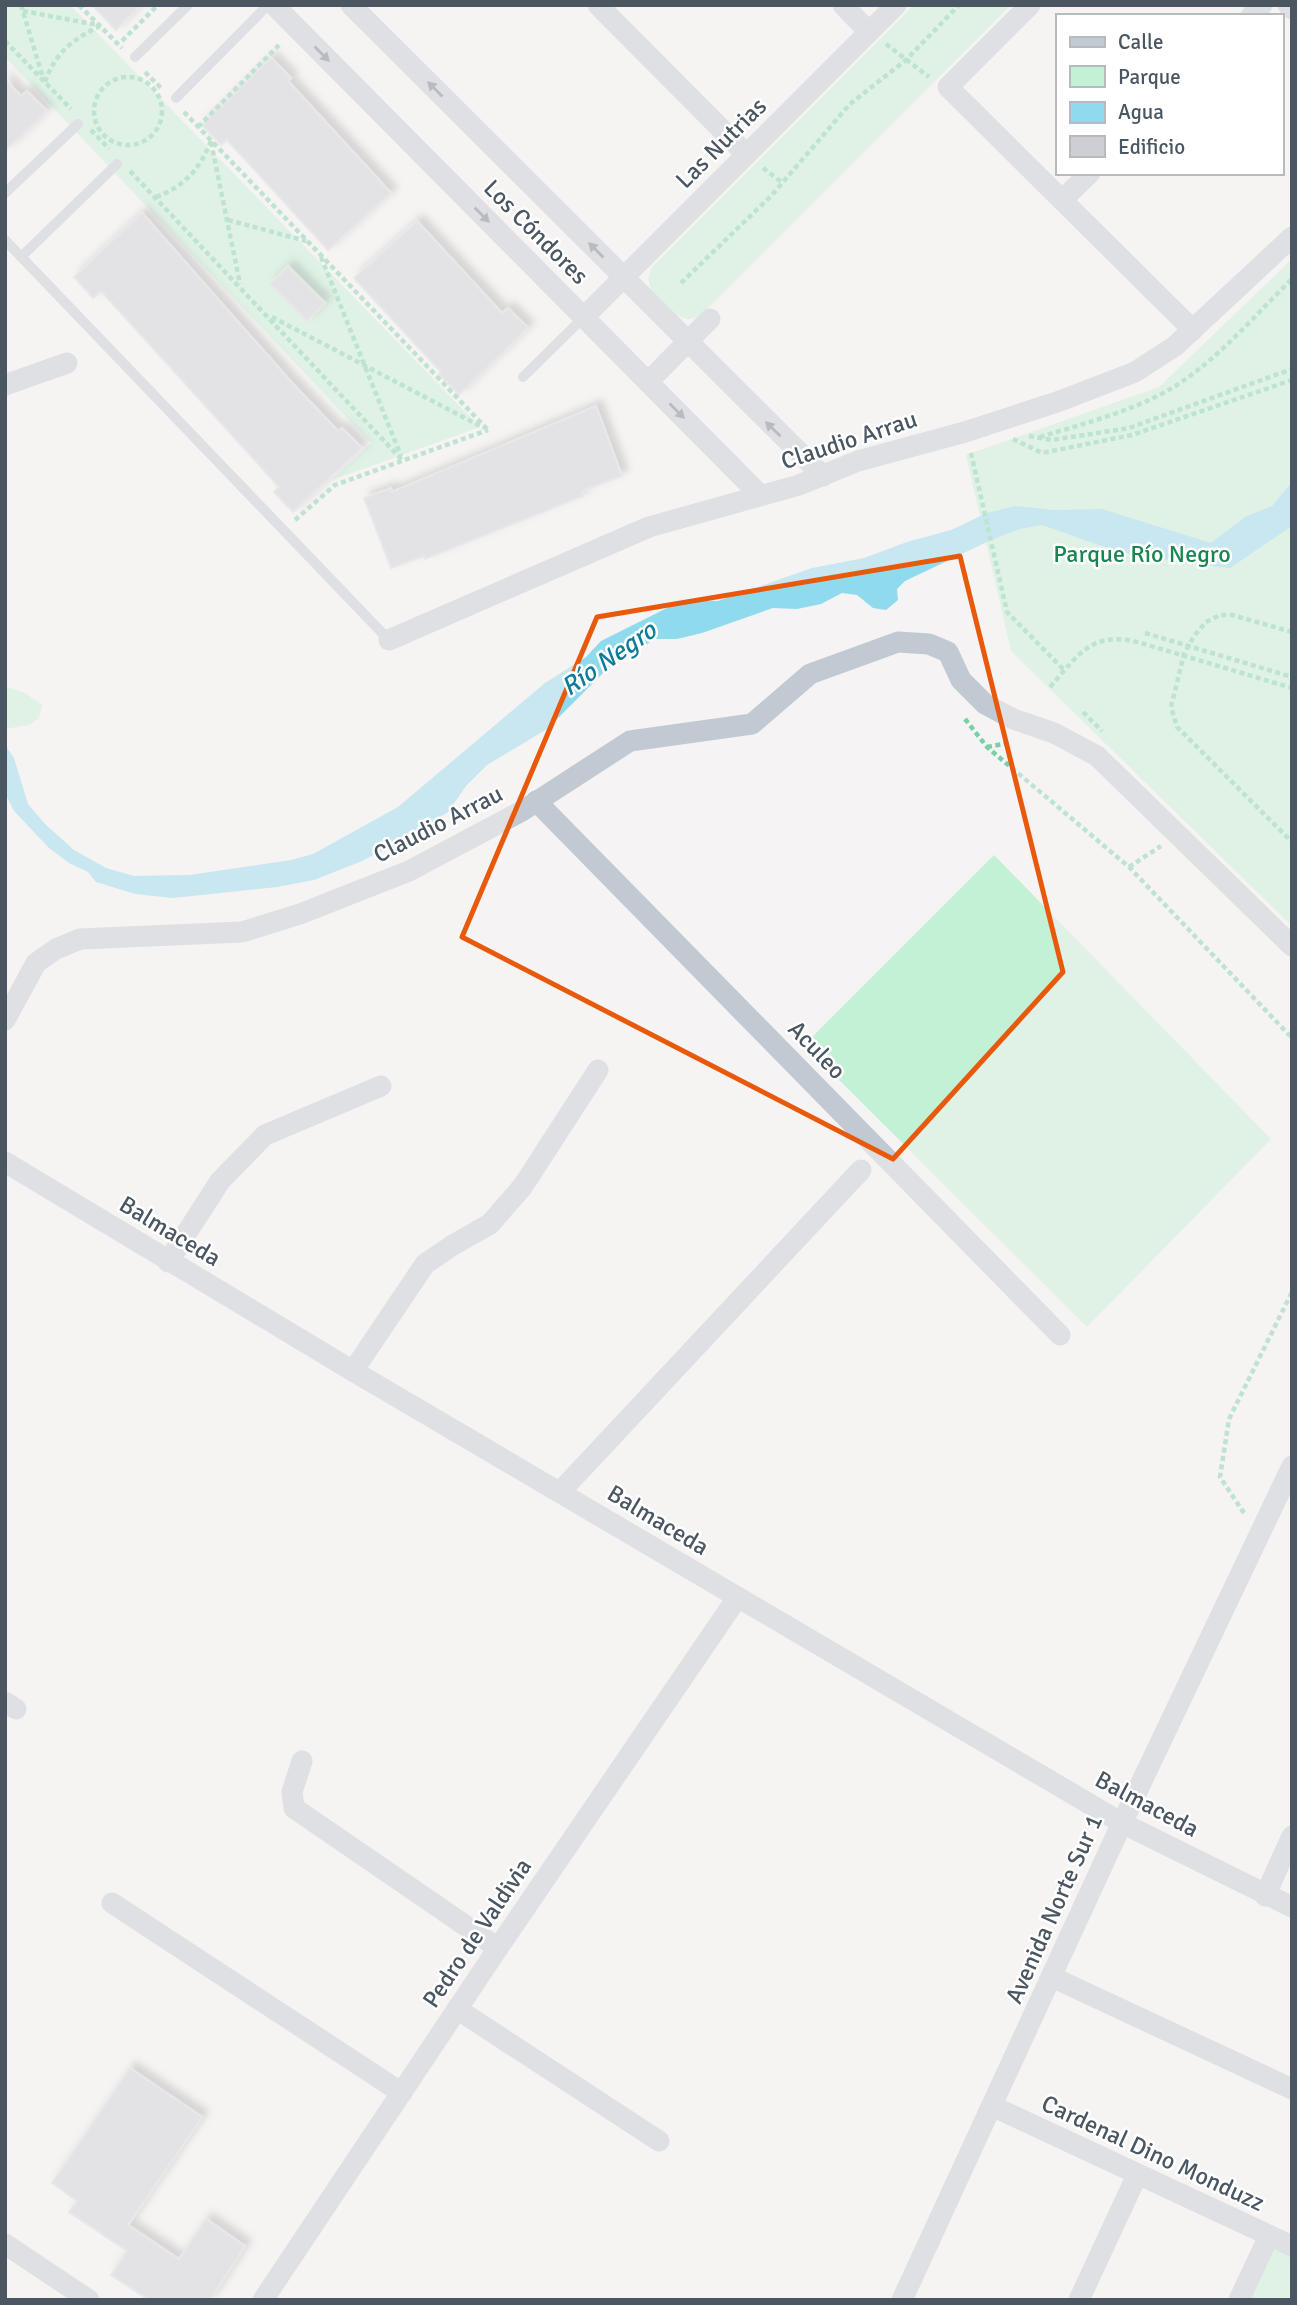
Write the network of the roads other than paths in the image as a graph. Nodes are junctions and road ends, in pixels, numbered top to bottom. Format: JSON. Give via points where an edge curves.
{"nodes":[{"id":1,"x":188,"y":5,"type":"edge"},
{"id":2,"x":268,"y":5,"type":"edge"},
{"id":3,"x":274,"y":5,"type":"edge"},
{"id":4,"x":598,"y":5,"type":"edge"},
{"id":5,"x":843,"y":5,"type":"edge"},
{"id":6,"x":896,"y":5,"type":"edge"},
{"id":7,"x":1030,"y":5,"type":"edge"},
{"id":8,"x":1288,"y":5,"type":"edge"},
{"id":9,"x":355,"y":6,"type":"edge"},
{"id":10,"x":1292,"y":9,"type":"edge"},
{"id":11,"x":869,"y":32,"type":"junction"},
{"id":12,"x":133,"y":58,"type":"road end"},
{"id":13,"x":176,"y":102,"type":"road end"},
{"id":14,"x":82,"y":124,"type":"road end"},
{"id":15,"x":746,"y":154,"type":"junction"},
{"id":16,"x":119,"y":162,"type":"road end"},
{"id":17,"x":1088,"y":175,"type":"edge"},
{"id":18,"x":5,"y":193,"type":"edge"},
{"id":19,"x":1062,"y":200,"type":"junction"},
{"id":20,"x":1292,"y":237,"type":"edge"},
{"id":21,"x":5,"y":240,"type":"edge"},
{"id":22,"x":21,"y":257,"type":"junction"},
{"id":23,"x":623,"y":277,"type":"junction"},
{"id":24,"x":584,"y":317,"type":"junction"},
{"id":25,"x":710,"y":319,"type":"dead end"},
{"id":26,"x":1193,"y":330,"type":"junction"},
{"id":27,"x":688,"y":343,"type":"junction"},
{"id":28,"x":67,"y":363,"type":"dead end"},
{"id":29,"x":523,"y":377,"type":"dead end"},
{"id":30,"x":648,"y":382,"type":"junction"},
{"id":31,"x":5,"y":385,"type":"edge"},
{"id":32,"x":823,"y":476,"type":"junction"},
{"id":33,"x":760,"y":495,"type":"junction"},
{"id":34,"x":389,"y":640,"type":"joint"},
{"id":35,"x":536,"y":802,"type":"junction"},
{"id":36,"x":1292,"y":946,"type":"edge"},
{"id":37,"x":5,"y":1020,"type":"edge"},
{"id":38,"x":598,"y":1070,"type":"dead end"},
{"id":39,"x":381,"y":1086,"type":"dead end"},
{"id":40,"x":5,"y":1162,"type":"edge"},
{"id":41,"x":860,"y":1170,"type":"dead end"},
{"id":42,"x":168,"y":1262,"type":"junction"},
{"id":43,"x":1060,"y":1335,"type":"dead end"},
{"id":44,"x":353,"y":1371,"type":"junction"},
{"id":45,"x":1292,"y":1466,"type":"edge"},
{"id":46,"x":560,"y":1492,"type":"junction"},
{"id":47,"x":737,"y":1598,"type":"junction"},
{"id":48,"x":302,"y":1761,"type":"dead end"},
{"id":49,"x":1122,"y":1823,"type":"junction"},
{"id":50,"x":1292,"y":1836,"type":"edge"},
{"id":51,"x":1265,"y":1896,"type":"junction"},
{"id":52,"x":112,"y":1903,"type":"dead end"},
{"id":53,"x":1292,"y":1907,"type":"edge"},
{"id":54,"x":498,"y":1948,"type":"junction"},
{"id":55,"x":1052,"y":1978,"type":"junction"},
{"id":56,"x":457,"y":2009,"type":"junction"},
{"id":57,"x":1292,"y":2089,"type":"edge"},
{"id":58,"x":402,"y":2093,"type":"junction"},
{"id":59,"x":992,"y":2106,"type":"junction"},
{"id":60,"x":659,"y":2141,"type":"dead end"},
{"id":61,"x":1137,"y":2175,"type":"junction"},
{"id":62,"x":1269,"y":2236,"type":"junction"},
{"id":63,"x":5,"y":2244,"type":"edge"},
{"id":64,"x":1292,"y":2246,"type":"edge"},
{"id":65,"x":89,"y":2300,"type":"edge"},
{"id":66,"x":262,"y":2300,"type":"edge"},
{"id":67,"x":902,"y":2300,"type":"edge"},
{"id":68,"x":1079,"y":2300,"type":"edge"},
{"id":69,"x":1239,"y":2300,"type":"edge"}],
"edges":[{"from":1,"to":12,"type":"lane"},
{"from":2,"to":13,"type":"lane"},
{"from":3,"to":24,"type":"street","name":"Los Cóndores","one_way":true},
{"from":4,"to":15,"type":"street"},
{"from":5,"to":11,"type":"street"},
{"from":6,"to":11,"type":"street","name":"Las Nutrias"},
{"from":7,"to":19,"type":"street","via":[[948,87]]},
{"from":8,"to":10,"type":"street"},
{"from":23,"to":9,"type":"street","name":"Los Cóndores","one_way":true},
{"from":11,"to":15,"type":"street","name":"Las Nutrias"},
{"from":14,"to":18,"type":"lane"},
{"from":15,"to":23,"type":"street","name":"Las Nutrias"},
{"from":16,"to":22,"type":"lane"},
{"from":17,"to":19,"type":"street"},
{"from":19,"to":26,"type":"street"},
{"from":20,"to":26,"type":"street","name":"Claudio Arrau"},
{"from":21,"to":22,"type":"lane"},
{"from":22,"to":34,"type":"lane"},
{"from":23,"to":24,"type":"street","name":"Las Nutrias"},
{"from":23,"to":27,"type":"street","name":"Los Cóndores"},
{"from":24,"to":29,"type":"lane"},
{"from":24,"to":30,"type":"street","name":"Los Cóndores"},
{"from":25,"to":27,"type":"street"},
{"from":26,"to":32,"type":"street","name":"Claudio Arrau","via":[[1135,372],[1060,401],[858,461]]},
{"from":27,"to":30,"type":"street"},
{"from":32,"to":27,"type":"street","name":"Los Cóndores","one_way":true},
{"from":28,"to":31,"type":"street"},
{"from":30,"to":33,"type":"street","name":"Los Cóndores","one_way":true},
{"from":32,"to":33,"type":"street","name":"Claudio Arrau"},
{"from":33,"to":34,"type":"street","name":"Claudio Arrau","via":[[649,527]]},
{"from":35,"to":36,"type":"street","name":"Claudio Arrau","via":[[630,741],[752,724],[810,674],[898,642],[929,644],[948,652],[961,680],[985,705],[1097,756]]},
{"from":35,"to":37,"type":"street","name":"Claudio Arrau","via":[[409,871],[242,932],[80,939],[36,963]]},
{"from":35,"to":43,"type":"street","name":"Aculeo"},
{"from":38,"to":44,"type":"street","via":[[523,1186],[490,1224],[425,1264]]},
{"from":39,"to":42,"type":"street","via":[[265,1135],[220,1181]]},
{"from":40,"to":42,"type":"street","name":"Balmaceda"},
{"from":41,"to":46,"type":"street"},
{"from":42,"to":44,"type":"street","name":"Balmaceda"},
{"from":44,"to":46,"type":"street","name":"Balmaceda"},
{"from":45,"to":49,"type":"street","name":"Avenida Norte Sur 1"},
{"from":46,"to":47,"type":"street","name":"Balmaceda"},
{"from":47,"to":49,"type":"street","name":"Balmaceda"},
{"from":47,"to":54,"type":"street","name":"Pedro de Valdivia"},
{"from":48,"to":54,"type":"street","via":[[292,1792],[294,1808]]},
{"from":49,"to":51,"type":"street","name":"Balmaceda"},
{"from":49,"to":55,"type":"street","name":"Avenida Norte Sur 1"},
{"from":50,"to":51,"type":"street"},
{"from":51,"to":53,"type":"street","name":"Balmaceda"},
{"from":52,"to":58,"type":"street"},
{"from":54,"to":56,"type":"street","name":"Pedro de Valdivia"},
{"from":55,"to":57,"type":"street"},
{"from":55,"to":59,"type":"street","name":"Avenida Norte Sur 1"},
{"from":56,"to":58,"type":"street","name":"Pedro de Valdivia"},
{"from":56,"to":60,"type":"street"},
{"from":58,"to":66,"type":"street","name":"Pedro de Valdivia"},
{"from":59,"to":61,"type":"street","name":"Cardenal Dino Monduzz"},
{"from":59,"to":67,"type":"street","name":"Avenida Norte Sur 1"},
{"from":61,"to":62,"type":"street","name":"Cardenal Dino Monduzz"},
{"from":61,"to":68,"type":"street"},
{"from":62,"to":64,"type":"street","name":"Cardenal Dino Monduzz"},
{"from":62,"to":69,"type":"street"},
{"from":63,"to":65,"type":"street"}]}
